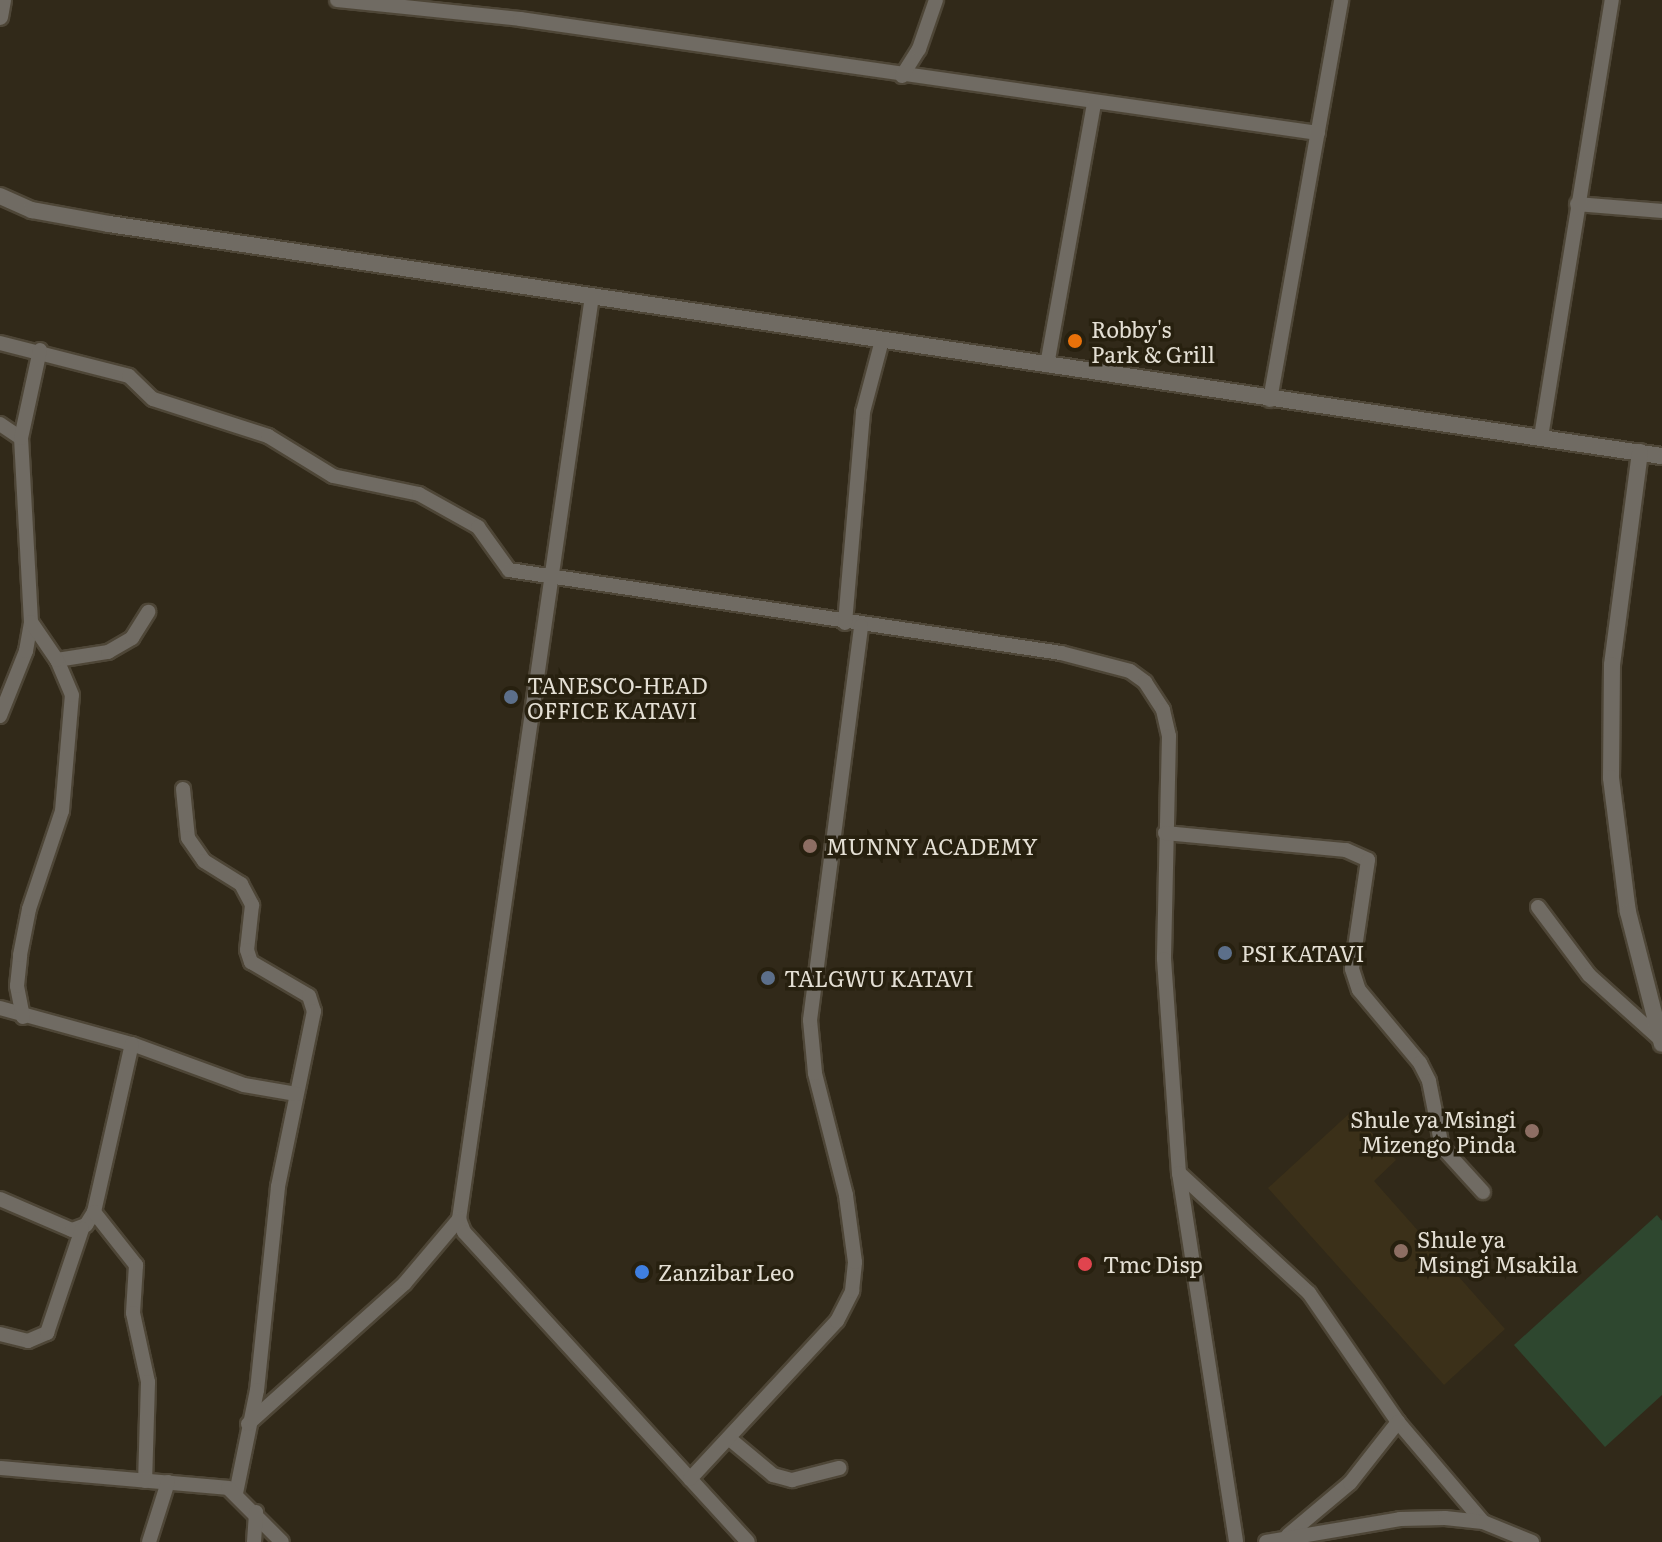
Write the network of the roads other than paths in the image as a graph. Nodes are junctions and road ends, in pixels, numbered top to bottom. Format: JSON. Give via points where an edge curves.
{"nodes":[{"id":1,"x":3,"y":0,"type":"edge"},
{"id":2,"x":337,"y":0,"type":"edge"},
{"id":3,"x":936,"y":0,"type":"edge"},
{"id":4,"x":1341,"y":0,"type":"edge"},
{"id":5,"x":1612,"y":0,"type":"edge"},
{"id":6,"x":0,"y":17,"type":"edge"},
{"id":7,"x":919,"y":49,"type":"junction"},
{"id":8,"x":902,"y":76,"type":"junction"},
{"id":9,"x":931,"y":81,"type":"junction"},
{"id":10,"x":1094,"y":103,"type":"junction"},
{"id":11,"x":1318,"y":133,"type":"junction"},
{"id":12,"x":0,"y":196,"type":"edge"},
{"id":13,"x":1577,"y":204,"type":"junction"},
{"id":14,"x":1662,"y":211,"type":"edge"},
{"id":15,"x":592,"y":296,"type":"junction"},
{"id":16,"x":882,"y":340,"type":"junction"},
{"id":17,"x":0,"y":343,"type":"edge"},
{"id":18,"x":40,"y":350,"type":"junction"},
{"id":19,"x":1047,"y":365,"type":"junction"},
{"id":20,"x":1270,"y":400,"type":"junction"},
{"id":21,"x":0,"y":424,"type":"edge"},
{"id":22,"x":1541,"y":437,"type":"junction"},
{"id":23,"x":21,"y":438,"type":"junction"},
{"id":24,"x":1640,"y":452,"type":"junction"},
{"id":25,"x":1662,"y":456,"type":"edge"},
{"id":26,"x":549,"y":579,"type":"junction"},
{"id":27,"x":148,"y":612,"type":"dead end"},
{"id":28,"x":31,"y":622,"type":"junction"},
{"id":29,"x":845,"y":623,"type":"junction"},
{"id":30,"x":861,"y":626,"type":"junction"},
{"id":31,"x":57,"y":660,"type":"junction"},
{"id":32,"x":0,"y":716,"type":"edge"},
{"id":33,"x":183,"y":789,"type":"dead end"},
{"id":34,"x":1165,"y":833,"type":"junction"},
{"id":35,"x":1538,"y":907,"type":"dead end"},
{"id":36,"x":0,"y":1008,"type":"edge"},
{"id":37,"x":23,"y":1017,"type":"junction"},
{"id":38,"x":1661,"y":1042,"type":"edge"},
{"id":39,"x":132,"y":1044,"type":"junction"},
{"id":40,"x":296,"y":1094,"type":"junction"},
{"id":41,"x":1179,"y":1173,"type":"junction"},
{"id":42,"x":1483,"y":1192,"type":"dead end"},
{"id":43,"x":0,"y":1199,"type":"edge"},
{"id":44,"x":94,"y":1212,"type":"junction"},
{"id":45,"x":459,"y":1219,"type":"junction"},
{"id":46,"x":82,"y":1229,"type":"junction"},
{"id":47,"x":0,"y":1334,"type":"edge"},
{"id":48,"x":1398,"y":1422,"type":"junction"},
{"id":49,"x":248,"y":1424,"type":"junction"},
{"id":50,"x":731,"y":1440,"type":"junction"},
{"id":51,"x":0,"y":1468,"type":"edge"},
{"id":52,"x":839,"y":1468,"type":"dead end"},
{"id":53,"x":690,"y":1479,"type":"junction"},
{"id":54,"x":145,"y":1481,"type":"junction"},
{"id":55,"x":168,"y":1482,"type":"junction"},
{"id":56,"x":236,"y":1493,"type":"junction"},
{"id":57,"x":256,"y":1512,"type":"junction"},
{"id":58,"x":1483,"y":1522,"type":"junction"},
{"id":59,"x":1284,"y":1538,"type":"junction"},
{"id":60,"x":149,"y":1542,"type":"edge"},
{"id":61,"x":254,"y":1542,"type":"edge"},
{"id":62,"x":282,"y":1542,"type":"edge"},
{"id":63,"x":748,"y":1542,"type":"edge"},
{"id":64,"x":1236,"y":1542,"type":"edge"},
{"id":65,"x":1266,"y":1542,"type":"edge"},
{"id":66,"x":1532,"y":1542,"type":"edge"}],
"edges":[{"from":1,"to":6,"type":"street"},
{"from":2,"to":8,"type":"street","via":[[520,19]]},
{"from":3,"to":7,"type":"street"},
{"from":4,"to":11,"type":"street"},
{"from":5,"to":13,"type":"street"},
{"from":7,"to":8,"type":"street"},
{"from":7,"to":9,"type":"street"},
{"from":8,"to":9,"type":"street"},
{"from":9,"to":10,"type":"street"},
{"from":10,"to":11,"type":"street"},
{"from":10,"to":19,"type":"street"},
{"from":11,"to":20,"type":"street"},
{"from":12,"to":15,"type":"street","via":[[32,210],[109,224]]},
{"from":13,"to":14,"type":"street"},
{"from":13,"to":22,"type":"street"},
{"from":15,"to":16,"type":"street"},
{"from":15,"to":26,"type":"street"},
{"from":16,"to":19,"type":"street"},
{"from":16,"to":29,"type":"street","via":[[863,412]]},
{"from":17,"to":18,"type":"street"},
{"from":18,"to":23,"type":"street"},
{"from":18,"to":26,"type":"street","via":[[134,378],[153,399],[268,436],[333,476],[419,494],[478,527],[509,570]]},
{"from":19,"to":20,"type":"street"},
{"from":20,"to":22,"type":"street"},
{"from":21,"to":23,"type":"street"},
{"from":22,"to":24,"type":"street"},
{"from":23,"to":28,"type":"street"},
{"from":24,"to":25,"type":"street"},
{"from":24,"to":38,"type":"street","via":[[1612,665],[1611,778],[1628,912]]},
{"from":26,"to":29,"type":"street"},
{"from":26,"to":45,"type":"street"},
{"from":27,"to":31,"type":"street","via":[[132,638],[108,652]]},
{"from":28,"to":31,"type":"street"},
{"from":28,"to":32,"type":"street","via":[[26,651]]},
{"from":29,"to":30,"type":"street"},
{"from":30,"to":34,"type":"street","via":[[1061,653],[1130,671],[1153,693],[1169,736]]},
{"from":30,"to":50,"type":"street","via":[[810,1020],[815,1073],[846,1195],[855,1262],[852,1291],[837,1321]]},
{"from":31,"to":37,"type":"street","via":[[72,695],[70,754],[62,811],[29,909],[20,955],[17,986]]},
{"from":33,"to":40,"type":"street","via":[[188,838],[204,861],[241,884],[252,905],[247,950],[251,962],[309,996],[314,1011]]},
{"from":34,"to":41,"type":"street","via":[[1164,975]]},
{"from":34,"to":42,"type":"street","via":[[1346,850],[1368,860],[1352,969],[1359,990],[1424,1072],[1442,1147]]},
{"from":35,"to":38,"type":"street","via":[[1589,975]]},
{"from":36,"to":37,"type":"street"},
{"from":37,"to":39,"type":"street"},
{"from":39,"to":40,"type":"street","via":[[244,1085]]},
{"from":39,"to":44,"type":"street"},
{"from":40,"to":49,"type":"street","via":[[270,1241],[270,1286]]},
{"from":41,"to":48,"type":"street","via":[[1309,1293]]},
{"from":41,"to":64,"type":"street"},
{"from":43,"to":46,"type":"street","via":[[72,1230]]},
{"from":44,"to":46,"type":"street"},
{"from":44,"to":54,"type":"street","via":[[136,1265],[133,1313],[148,1382]]},
{"from":45,"to":49,"type":"street","via":[[405,1283]]},
{"from":45,"to":53,"type":"street","via":[[464,1232]]},
{"from":46,"to":47,"type":"street","via":[[47,1333],[28,1341]]},
{"from":48,"to":58,"type":"street"},
{"from":48,"to":59,"type":"street","via":[[1350,1483]]},
{"from":49,"to":56,"type":"street"},
{"from":50,"to":52,"type":"street","via":[[773,1475],[792,1480]]},
{"from":50,"to":53,"type":"street"},
{"from":51,"to":54,"type":"street"},
{"from":53,"to":63,"type":"street"},
{"from":54,"to":55,"type":"street"},
{"from":55,"to":56,"type":"street","via":[[218,1486]]},
{"from":55,"to":60,"type":"street"},
{"from":56,"to":57,"type":"street"},
{"from":57,"to":61,"type":"street"},
{"from":57,"to":62,"type":"street"},
{"from":58,"to":59,"type":"street","via":[[1400,1519]]},
{"from":58,"to":66,"type":"street"},
{"from":59,"to":65,"type":"street"}]}
